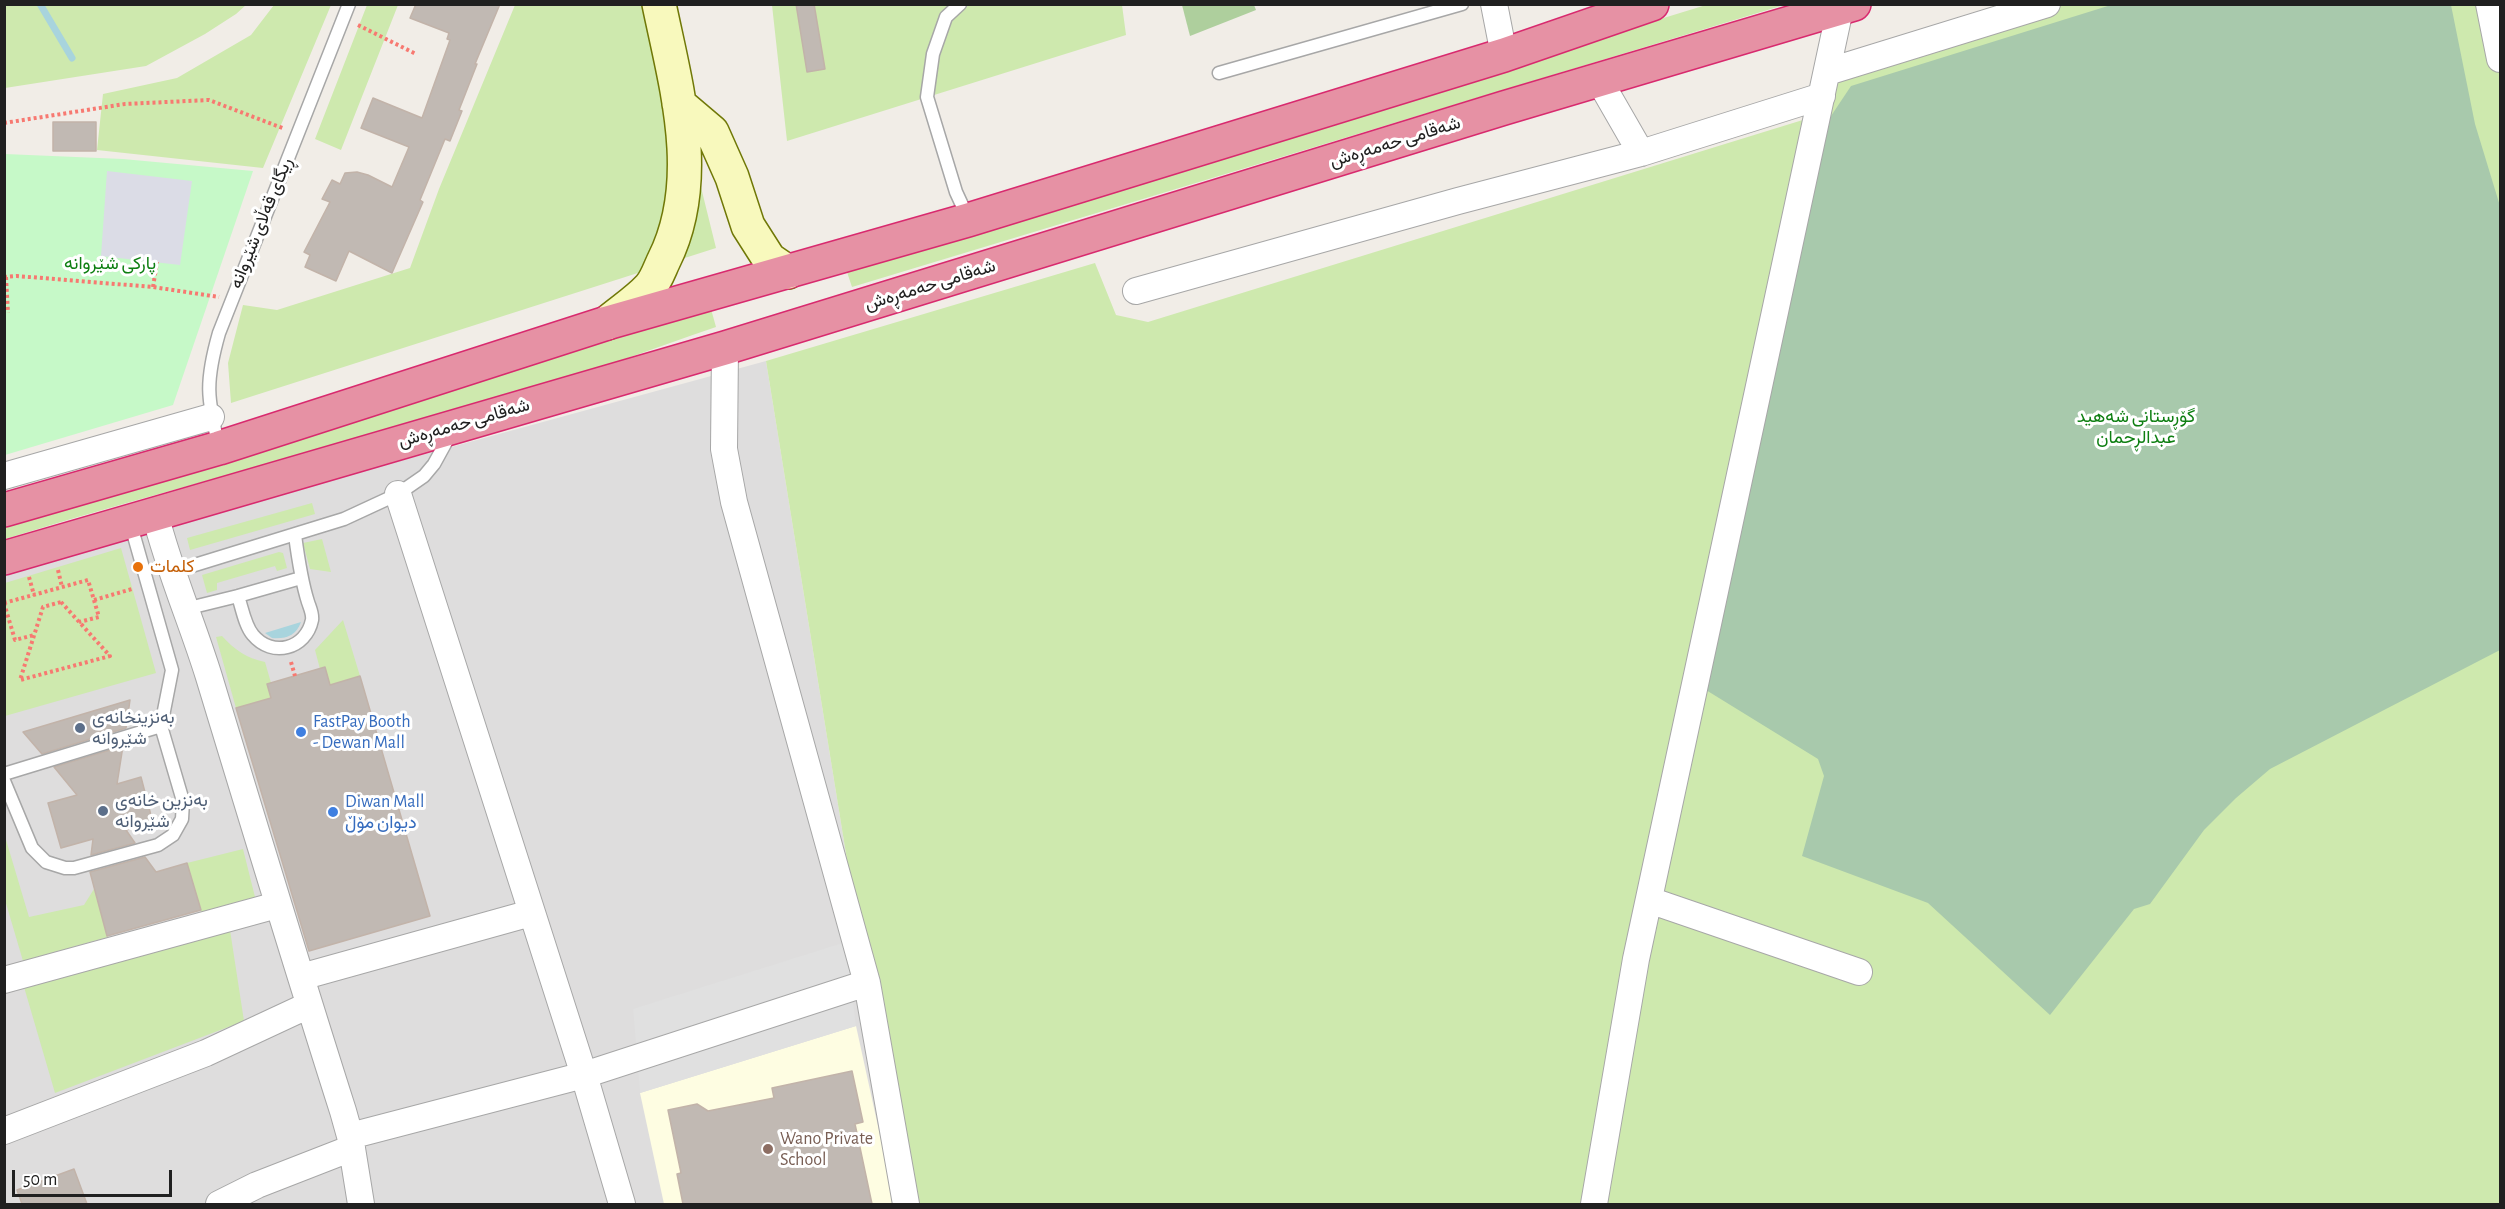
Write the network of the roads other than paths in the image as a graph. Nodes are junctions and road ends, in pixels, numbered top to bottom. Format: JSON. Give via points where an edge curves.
{"nodes":[{"id":1,"x":350,"y":4,"type":"edge"},
{"id":2,"x":659,"y":4,"type":"edge"},
{"id":3,"x":960,"y":4,"type":"edge"},
{"id":4,"x":1462,"y":4,"type":"edge"},
{"id":5,"x":1494,"y":4,"type":"edge"},
{"id":6,"x":1652,"y":4,"type":"edge"},
{"id":7,"x":2047,"y":4,"type":"edge"},
{"id":8,"x":2488,"y":4,"type":"edge"},
{"id":9,"x":1847,"y":7,"type":"edge"},
{"id":10,"x":1504,"y":55,"type":"junction"},
{"id":11,"x":2500,"y":59,"type":"edge"},
{"id":12,"x":1219,"y":73,"type":"dead end"},
{"id":13,"x":1599,"y":80,"type":"junction"},
{"id":14,"x":1824,"y":84,"type":"junction"},
{"id":15,"x":679,"y":104,"type":"junction"},
{"id":16,"x":1641,"y":153,"type":"junction"},
{"id":17,"x":968,"y":220,"type":"junction"},
{"id":18,"x":788,"y":272,"type":"junction"},
{"id":19,"x":1136,"y":291,"type":"dead end"},
{"id":20,"x":607,"y":323,"type":"junction"},
{"id":21,"x":725,"y":348,"type":"junction"},
{"id":22,"x":455,"y":425,"type":"junction"},
{"id":23,"x":215,"y":432,"type":"junction"},
{"id":24,"x":4,"y":476,"type":"edge"},
{"id":25,"x":398,"y":494,"type":"junction"},
{"id":26,"x":4,"y":510,"type":"edge"},
{"id":27,"x":142,"y":517,"type":"junction"},
{"id":28,"x":295,"y":535,"type":"junction"},
{"id":29,"x":16,"y":563,"type":"edge"},
{"id":30,"x":172,"y":572,"type":"junction"},
{"id":31,"x":301,"y":578,"type":"junction"},
{"id":32,"x":238,"y":596,"type":"junction"},
{"id":33,"x":185,"y":609,"type":"junction"},
{"id":34,"x":161,"y":726,"type":"junction"},
{"id":35,"x":4,"y":774,"type":"edge"},
{"id":36,"x":4,"y":781,"type":"edge"},
{"id":37,"x":1649,"y":900,"type":"junction"},
{"id":38,"x":277,"y":905,"type":"junction"},
{"id":39,"x":531,"y":913,"type":"junction"},
{"id":40,"x":1859,"y":972,"type":"dead end"},
{"id":41,"x":301,"y":977,"type":"junction"},
{"id":42,"x":4,"y":980,"type":"edge"},
{"id":43,"x":867,"y":983,"type":"junction"},
{"id":44,"x":309,"y":1005,"type":"junction"},
{"id":45,"x":584,"y":1075,"type":"junction"},
{"id":46,"x":4,"y":1131,"type":"edge"},
{"id":47,"x":351,"y":1142,"type":"junction"},
{"id":48,"x":219,"y":1204,"type":"edge"},
{"id":49,"x":361,"y":1204,"type":"edge"},
{"id":50,"x":622,"y":1204,"type":"edge"},
{"id":51,"x":906,"y":1204,"type":"edge"},
{"id":52,"x":1594,"y":1204,"type":"edge"}],
"edges":[{"from":1,"to":23,"type":"lane","name":"ڕیگای قەڵای شێروانە","via":[[219,333],[208,394]]},
{"from":2,"to":15,"type":"street"},
{"from":3,"to":17,"type":"lane","via":[[942,26],[933,54],[927,97]]},
{"from":4,"to":12,"type":"lane"},
{"from":5,"to":10,"type":"street"},
{"from":6,"to":10,"type":"highway"},
{"from":7,"to":14,"type":"street"},
{"from":8,"to":11,"type":"street"},
{"from":9,"to":13,"type":"highway","name":"شەقامی حەمەڕەش"},
{"from":9,"to":14,"type":"street"},
{"from":10,"to":17,"type":"highway"},
{"from":13,"to":16,"type":"street"},
{"from":13,"to":21,"type":"highway","name":"شەقامی حەمەڕەش"},
{"from":14,"to":16,"type":"street"},
{"from":14,"to":37,"type":"street"},
{"from":15,"to":18,"type":"street","via":[[712,132],[748,226],[769,259]]},
{"from":15,"to":20,"type":"street","via":[[685,165],[681,208],[671,246],[651,286]]},
{"from":16,"to":19,"type":"street"},
{"from":17,"to":18,"type":"highway"},
{"from":18,"to":20,"type":"highway"},
{"from":20,"to":23,"type":"highway"},
{"from":21,"to":22,"type":"highway","name":"شەقامی حەمەڕەش"},
{"from":21,"to":43,"type":"street","via":[[724,449],[734,502]]},
{"from":22,"to":25,"type":"lane","via":[[429,470]]},
{"from":22,"to":27,"type":"highway","name":"شەقامی حەمەڕەش"},
{"from":23,"to":24,"type":"street"},
{"from":23,"to":26,"type":"highway"},
{"from":25,"to":28,"type":"lane","via":[[344,519]]},
{"from":25,"to":39,"type":"street"},
{"from":27,"to":29,"type":"highway","name":"شەقامی حەمەڕەش"},
{"from":27,"to":30,"type":"street"},
{"from":27,"to":34,"type":"lane","via":[[172,670]]},
{"from":28,"to":30,"type":"lane"},
{"from":28,"to":31,"type":"lane"},
{"from":30,"to":33,"type":"street"},
{"from":31,"to":32,"type":"lane"},
{"from":31,"to":32,"type":"lane","via":[[313,618],[307,633],[293,645],[276,650],[263,645],[251,633]]},
{"from":32,"to":33,"type":"lane"},
{"from":33,"to":38,"type":"street","via":[[209,676]]},
{"from":34,"to":35,"type":"lane"},
{"from":34,"to":36,"type":"lane","via":[[184,810],[173,835],[158,845],[74,868],[55,866],[32,848]]},
{"from":37,"to":40,"type":"street"},
{"from":37,"to":52,"type":"street"},
{"from":38,"to":41,"type":"street"},
{"from":38,"to":42,"type":"street"},
{"from":39,"to":41,"type":"street"},
{"from":39,"to":45,"type":"street"},
{"from":41,"to":44,"type":"street"},
{"from":43,"to":45,"type":"street"},
{"from":43,"to":51,"type":"street"},
{"from":44,"to":46,"type":"street","via":[[206,1053]]},
{"from":44,"to":47,"type":"street"},
{"from":45,"to":47,"type":"street"},
{"from":45,"to":50,"type":"street"},
{"from":47,"to":48,"type":"street"},
{"from":47,"to":49,"type":"street"}]}
